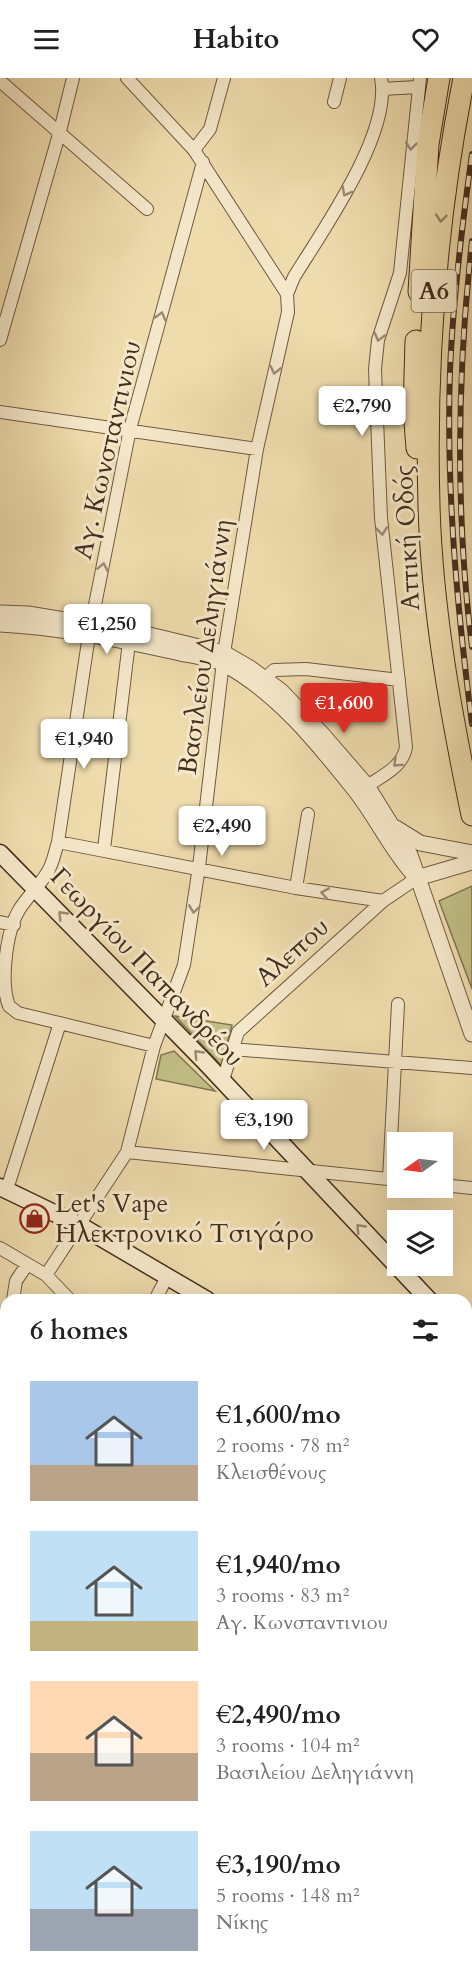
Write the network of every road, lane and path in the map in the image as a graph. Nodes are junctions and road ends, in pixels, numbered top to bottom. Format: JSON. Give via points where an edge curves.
{"nodes":[{"id":1,"x":73,"y":78,"type":"edge"},
{"id":2,"x":127,"y":78,"type":"edge"},
{"id":3,"x":224,"y":78,"type":"edge"},
{"id":4,"x":340,"y":78,"type":"edge"},
{"id":5,"x":439,"y":78,"type":"edge"},
{"id":6,"x":464,"y":78,"type":"edge"},
{"id":7,"x":0,"y":81,"type":"edge"},
{"id":8,"x":418,"y":83,"type":"edge"},
{"id":9,"x":382,"y":84,"type":"edge"},
{"id":10,"x":334,"y":102,"type":"dead end"},
{"id":11,"x":60,"y":131,"type":"junction"},
{"id":12,"x":194,"y":150,"type":"junction"},
{"id":13,"x":203,"y":162,"type":"junction"},
{"id":14,"x":147,"y":209,"type":"dead end"},
{"id":15,"x":287,"y":294,"type":"junction"},
{"id":16,"x":0,"y":340,"type":"edge"},
{"id":17,"x":0,"y":412,"type":"edge"},
{"id":18,"x":130,"y":429,"type":"junction"},
{"id":19,"x":257,"y":449,"type":"junction"},
{"id":20,"x":429,"y":505,"type":"junction"},
{"id":21,"x":0,"y":613,"type":"edge"},
{"id":22,"x":0,"y":624,"type":"edge"},
{"id":23,"x":90,"y":630,"type":"junction"},
{"id":24,"x":129,"y":642,"type":"junction"},
{"id":25,"x":223,"y":658,"type":"junction"},
{"id":26,"x":399,"y":680,"type":"junction"},
{"id":27,"x":261,"y":682,"type":"junction"},
{"id":28,"x":367,"y":786,"type":"junction"},
{"id":29,"x":308,"y":813,"type":"dead end"},
{"id":30,"x":472,"y":815,"type":"edge"},
{"id":31,"x":390,"y":822,"type":"junction"},
{"id":32,"x":58,"y":842,"type":"junction"},
{"id":33,"x":104,"y":849,"type":"junction"},
{"id":34,"x":0,"y":853,"type":"edge"},
{"id":35,"x":472,"y":853,"type":"edge"},
{"id":36,"x":466,"y":865,"type":"edge"},
{"id":37,"x":199,"y":867,"type":"junction"},
{"id":38,"x":417,"y":878,"type":"junction"},
{"id":39,"x":296,"y":888,"type":"junction"},
{"id":40,"x":36,"y":889,"type":"junction"},
{"id":41,"x":382,"y":901,"type":"junction"},
{"id":42,"x":0,"y":922,"type":"edge"},
{"id":43,"x":14,"y":925,"type":"junction"},
{"id":44,"x":398,"y":1004,"type":"dead end"},
{"id":45,"x":4,"y":1009,"type":"edge"},
{"id":46,"x":164,"y":1020,"type":"junction"},
{"id":47,"x":60,"y":1023,"type":"junction"},
{"id":48,"x":472,"y":1034,"type":"edge"},
{"id":49,"x":154,"y":1046,"type":"junction"},
{"id":50,"x":231,"y":1049,"type":"junction"},
{"id":51,"x":395,"y":1062,"type":"junction"},
{"id":52,"x":472,"y":1068,"type":"edge"},
{"id":53,"x":223,"y":1080,"type":"junction"},
{"id":54,"x":394,"y":1132,"type":"edge"},
{"id":55,"x":127,"y":1152,"type":"junction"},
{"id":56,"x":305,"y":1171,"type":"junction"},
{"id":57,"x":387,"y":1179,"type":"edge"},
{"id":58,"x":453,"y":1186,"type":"edge"},
{"id":59,"x":3,"y":1188,"type":"edge"},
{"id":60,"x":472,"y":1188,"type":"edge"},
{"id":61,"x":81,"y":1226,"type":"junction"},
{"id":62,"x":0,"y":1248,"type":"edge"},
{"id":63,"x":26,"y":1266,"type":"junction"},
{"id":64,"x":46,"y":1275,"type":"junction"},
{"id":65,"x":167,"y":1277,"type":"junction"},
{"id":66,"x":14,"y":1294,"type":"edge"},
{"id":67,"x":64,"y":1294,"type":"edge"},
{"id":68,"x":158,"y":1294,"type":"edge"},
{"id":69,"x":197,"y":1294,"type":"edge"},
{"id":70,"x":423,"y":1294,"type":"edge"}],
"edges":[{"from":1,"to":11,"type":"street"},
{"from":2,"to":12,"type":"street"},
{"from":3,"to":12,"type":"street","via":[[210,129]]},
{"from":4,"to":10,"type":"street"},
{"from":5,"to":20,"type":"highway","via":[[428,144],[414,379],[417,448]]},
{"from":6,"to":20,"type":"highway","name":"Αττική Οδός","number":"Α6","one_way":true,"via":[[434,276],[429,363]]},
{"from":7,"to":11,"type":"street"},
{"from":8,"to":9,"type":"street"},
{"from":8,"to":26,"type":"street","one_way":true,"via":[[400,273],[378,340],[375,369],[381,518]]},
{"from":9,"to":15,"type":"street","name":"Βασιλείου Δεληγιάννη","one_way":true,"via":[[377,120],[359,167]]},
{"from":11,"to":14,"type":"street"},
{"from":11,"to":16,"type":"street"},
{"from":12,"to":13,"type":"street"},
{"from":13,"to":15,"type":"street"},
{"from":18,"to":13,"type":"street","name":"Αγ. Κωνσταντινιου","one_way":true},
{"from":15,"to":19,"type":"street","name":"Βασιλείου Δεληγιάννη","one_way":true,"via":[[288,312]]},
{"from":17,"to":18,"type":"street"},
{"from":18,"to":19,"type":"street"},
{"from":23,"to":18,"type":"street","name":"Αγ. Κωνσταντινιου","one_way":true},
{"from":19,"to":25,"type":"street","name":"Βασιλείου Δεληγιάννη"},
{"from":20,"to":30,"type":"highway","name":"Αττική Οδός","number":"Α6","via":[[446,674]]},
{"from":21,"to":23,"type":"street","via":[[28,614]]},
{"from":22,"to":23,"type":"street"},
{"from":23,"to":24,"type":"street"},
{"from":23,"to":25,"type":"street"},
{"from":23,"to":32,"type":"street","name":"Αγ. Κωνσταντινιου"},
{"from":24,"to":25,"type":"street"},
{"from":24,"to":33,"type":"street"},
{"from":25,"to":27,"type":"street"},
{"from":25,"to":37,"type":"street","name":"Βασιλείου Δεληγιάννη"},
{"from":26,"to":27,"type":"street","via":[[306,669],[274,670]]},
{"from":26,"to":28,"type":"street","one_way":true,"via":[[405,756]]},
{"from":27,"to":28,"type":"street","via":[[322,734]]},
{"from":27,"to":38,"type":"street","via":[[357,793],[399,859]]},
{"from":28,"to":31,"type":"street"},
{"from":29,"to":39,"type":"street"},
{"from":31,"to":35,"type":"street","via":[[420,843]]},
{"from":31,"to":38,"type":"street","via":[[410,855]]},
{"from":32,"to":33,"type":"street"},
{"from":32,"to":40,"type":"street","name":"Αγ. Κωνσταντινιου","via":[[49,871]]},
{"from":33,"to":37,"type":"street"},
{"from":34,"to":40,"type":"main road","name":"Γεωργίου Παπανδρέου"},
{"from":36,"to":38,"type":"street"},
{"from":37,"to":39,"type":"street"},
{"from":37,"to":46,"type":"street","name":"Βασιλείου Δεληγιάννη","one_way":true,"via":[[184,965]]},
{"from":38,"to":41,"type":"street","name":"Αλεπου"},
{"from":38,"to":48,"type":"street"},
{"from":41,"to":39,"type":"street","one_way":true},
{"from":40,"to":43,"type":"street","name":"Αγ. Κωνσταντινιου","via":[[18,912]]},
{"from":46,"to":40,"type":"main road","name":"Γεωργίου Παπανδρέου","one_way":true},
{"from":41,"to":50,"type":"street","name":"Αλεπου","via":[[238,1032]]},
{"from":42,"to":43,"type":"street"},
{"from":43,"to":45,"type":"street","name":"Αγ. Κωνσταντινιου","via":[[4,973]]},
{"from":44,"to":51,"type":"street"},
{"from":45,"to":47,"type":"street"},
{"from":46,"to":49,"type":"street","name":"Βασιλείου Δεληγιάννη"},
{"from":53,"to":46,"type":"main road","name":"Γεωργίου Παπανδρέου","one_way":true},
{"from":47,"to":49,"type":"street"},
{"from":47,"to":59,"type":"street"},
{"from":49,"to":55,"type":"street","name":"Βασιλείου Δεληγιάννη"},
{"from":50,"to":51,"type":"street"},
{"from":50,"to":53,"type":"street","name":"Αλεπου"},
{"from":51,"to":52,"type":"street"},
{"from":51,"to":54,"type":"street"},
{"from":53,"to":56,"type":"main road","name":"Γεωργίου Παπανδρέου"},
{"from":55,"to":56,"type":"street"},
{"from":55,"to":61,"type":"street","name":"Βασιλείου Δεληγιάννη"},
{"from":56,"to":57,"type":"street"},
{"from":70,"to":56,"type":"main road","name":"Γεωργίου Παπανδρέου","one_way":true},
{"from":58,"to":60,"type":"street"},
{"from":59,"to":61,"type":"main road"},
{"from":61,"to":64,"type":"street","name":"Βασιλείου Δεληγιάννη"},
{"from":61,"to":65,"type":"main road"},
{"from":62,"to":63,"type":"street"},
{"from":63,"to":64,"type":"street"},
{"from":63,"to":66,"type":"street","via":[[16,1281]]},
{"from":64,"to":67,"type":"street"},
{"from":65,"to":68,"type":"street"},
{"from":65,"to":69,"type":"main road"}]}
